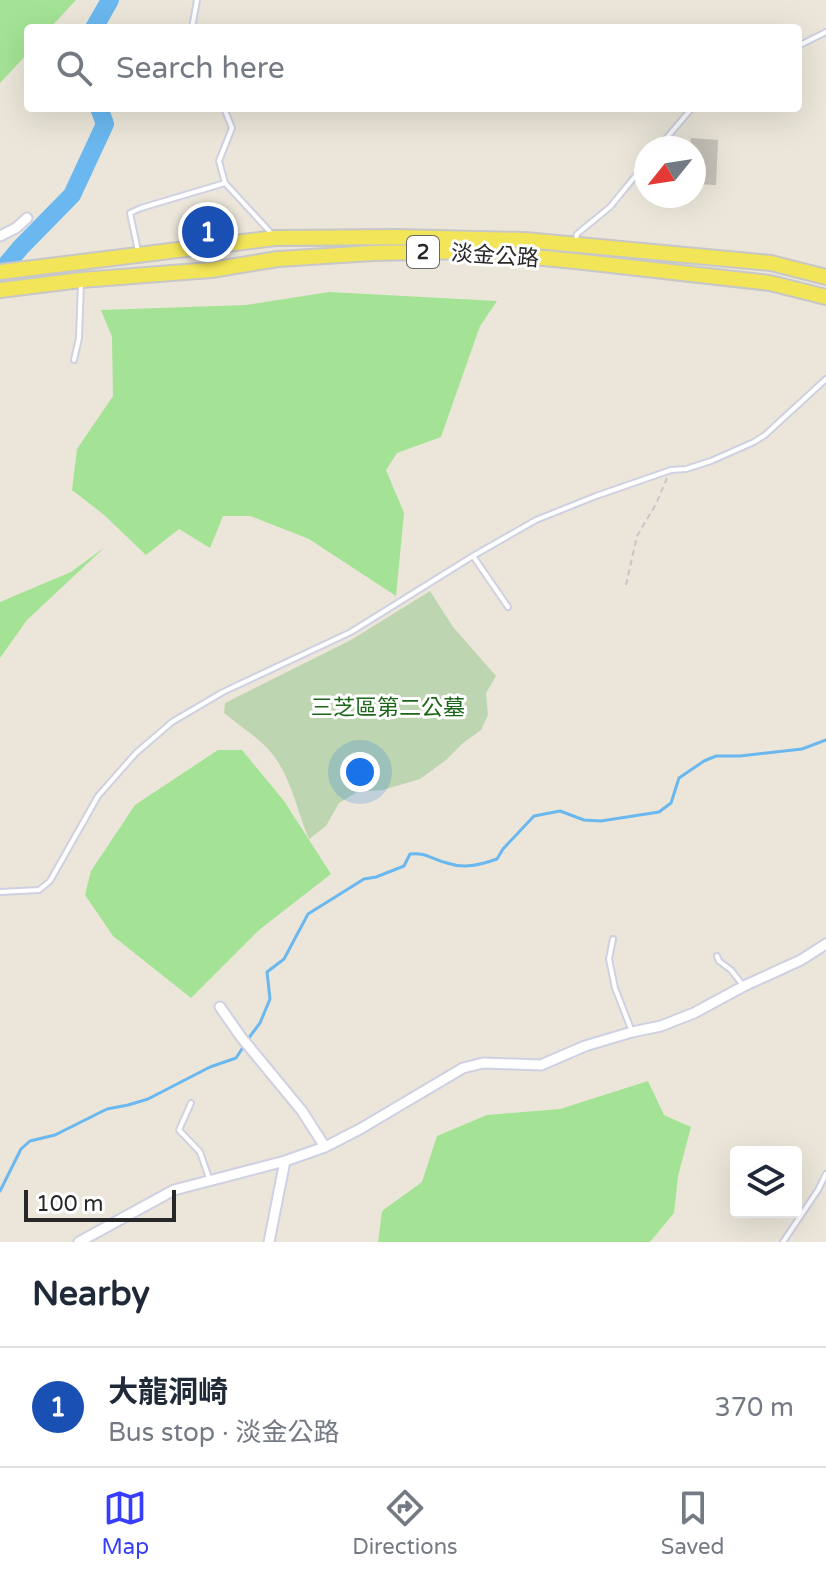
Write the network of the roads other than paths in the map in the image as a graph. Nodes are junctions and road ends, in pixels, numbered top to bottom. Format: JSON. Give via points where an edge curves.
{"nodes":[{"id":1,"x":197,"y":0,"type":"edge"},
{"id":2,"x":193,"y":24,"type":"edge"},
{"id":3,"x":826,"y":32,"type":"edge"},
{"id":4,"x":802,"y":44,"type":"edge"},
{"id":5,"x":226,"y":112,"type":"edge"},
{"id":6,"x":689,"y":112,"type":"edge"},
{"id":7,"x":668,"y":136,"type":"edge"},
{"id":8,"x":634,"y":178,"type":"edge"},
{"id":9,"x":225,"y":183,"type":"junction"},
{"id":10,"x":27,"y":218,"type":"dead end"},
{"id":11,"x":0,"y":236,"type":"edge"},
{"id":12,"x":275,"y":238,"type":"junction"},
{"id":13,"x":575,"y":245,"type":"junction"},
{"id":14,"x":139,"y":255,"type":"junction"},
{"id":15,"x":278,"y":259,"type":"junction"},
{"id":16,"x":0,"y":272,"type":"edge"},
{"id":17,"x":826,"y":277,"type":"edge"},
{"id":18,"x":81,"y":280,"type":"junction"},
{"id":19,"x":0,"y":290,"type":"edge"},
{"id":20,"x":826,"y":297,"type":"edge"},
{"id":21,"x":74,"y":360,"type":"dead end"},
{"id":22,"x":826,"y":379,"type":"edge"},
{"id":23,"x":473,"y":556,"type":"junction"},
{"id":24,"x":508,"y":607,"type":"dead end"},
{"id":25,"x":0,"y":892,"type":"edge"},
{"id":26,"x":613,"y":939,"type":"dead end"},
{"id":27,"x":826,"y":944,"type":"edge"},
{"id":28,"x":717,"y":956,"type":"dead end"},
{"id":29,"x":744,"y":986,"type":"junction"},
{"id":30,"x":220,"y":1007,"type":"dead end"},
{"id":31,"x":632,"y":1032,"type":"junction"},
{"id":32,"x":191,"y":1103,"type":"dead end"},
{"id":33,"x":325,"y":1147,"type":"junction"},
{"id":34,"x":285,"y":1161,"type":"junction"},
{"id":35,"x":826,"y":1174,"type":"edge"},
{"id":36,"x":210,"y":1181,"type":"junction"},
{"id":37,"x":79,"y":1242,"type":"edge"},
{"id":38,"x":269,"y":1242,"type":"edge"},
{"id":39,"x":783,"y":1242,"type":"edge"}],
"edges":[{"from":1,"to":2,"type":"lane"},
{"from":3,"to":4,"type":"lane"},
{"from":5,"to":9,"type":"lane","via":[[232,128],[219,161]]},
{"from":6,"to":7,"type":"lane"},
{"from":8,"to":13,"type":"lane","via":[[577,234]]},
{"from":9,"to":12,"type":"lane"},
{"from":9,"to":14,"type":"lane","via":[[130,213]]},
{"from":10,"to":11,"type":"street"},
{"from":12,"to":13,"type":"main road","name":"淡金公路","number":"2","via":[[509,239]]},
{"from":12,"to":14,"type":"main road","name":"淡金公路","number":"2"},
{"from":12,"to":15,"type":"lane"},
{"from":13,"to":17,"type":"main road","name":"淡金公路","number":"2","via":[[771,263]]},
{"from":14,"to":16,"type":"main road","name":"淡金公路","number":"2"},
{"from":15,"to":18,"type":"main road","name":"淡金公路","number":"2"},
{"from":15,"to":20,"type":"main road","name":"淡金公路","number":"2","via":[[470,251],[770,283]]},
{"from":18,"to":19,"type":"main road","name":"淡金公路","number":"2"},
{"from":18,"to":21,"type":"lane"},
{"from":22,"to":23,"type":"lane","via":[[754,442],[536,520]]},
{"from":23,"to":24,"type":"lane"},
{"from":23,"to":25,"type":"lane","via":[[351,632],[172,722],[98,796],[50,881],[39,890]]},
{"from":26,"to":31,"type":"lane","via":[[609,959]]},
{"from":27,"to":29,"type":"street"},
{"from":28,"to":29,"type":"lane"},
{"from":29,"to":31,"type":"street","via":[[694,1013]]},
{"from":30,"to":33,"type":"street"},
{"from":31,"to":33,"type":"street","via":[[541,1065],[483,1063],[463,1068]]},
{"from":32,"to":36,"type":"lane","via":[[179,1130],[200,1152]]},
{"from":33,"to":34,"type":"street"},
{"from":34,"to":36,"type":"street"},
{"from":34,"to":38,"type":"street"},
{"from":35,"to":39,"type":"lane"},
{"from":36,"to":37,"type":"street","via":[[174,1190]]}]}
